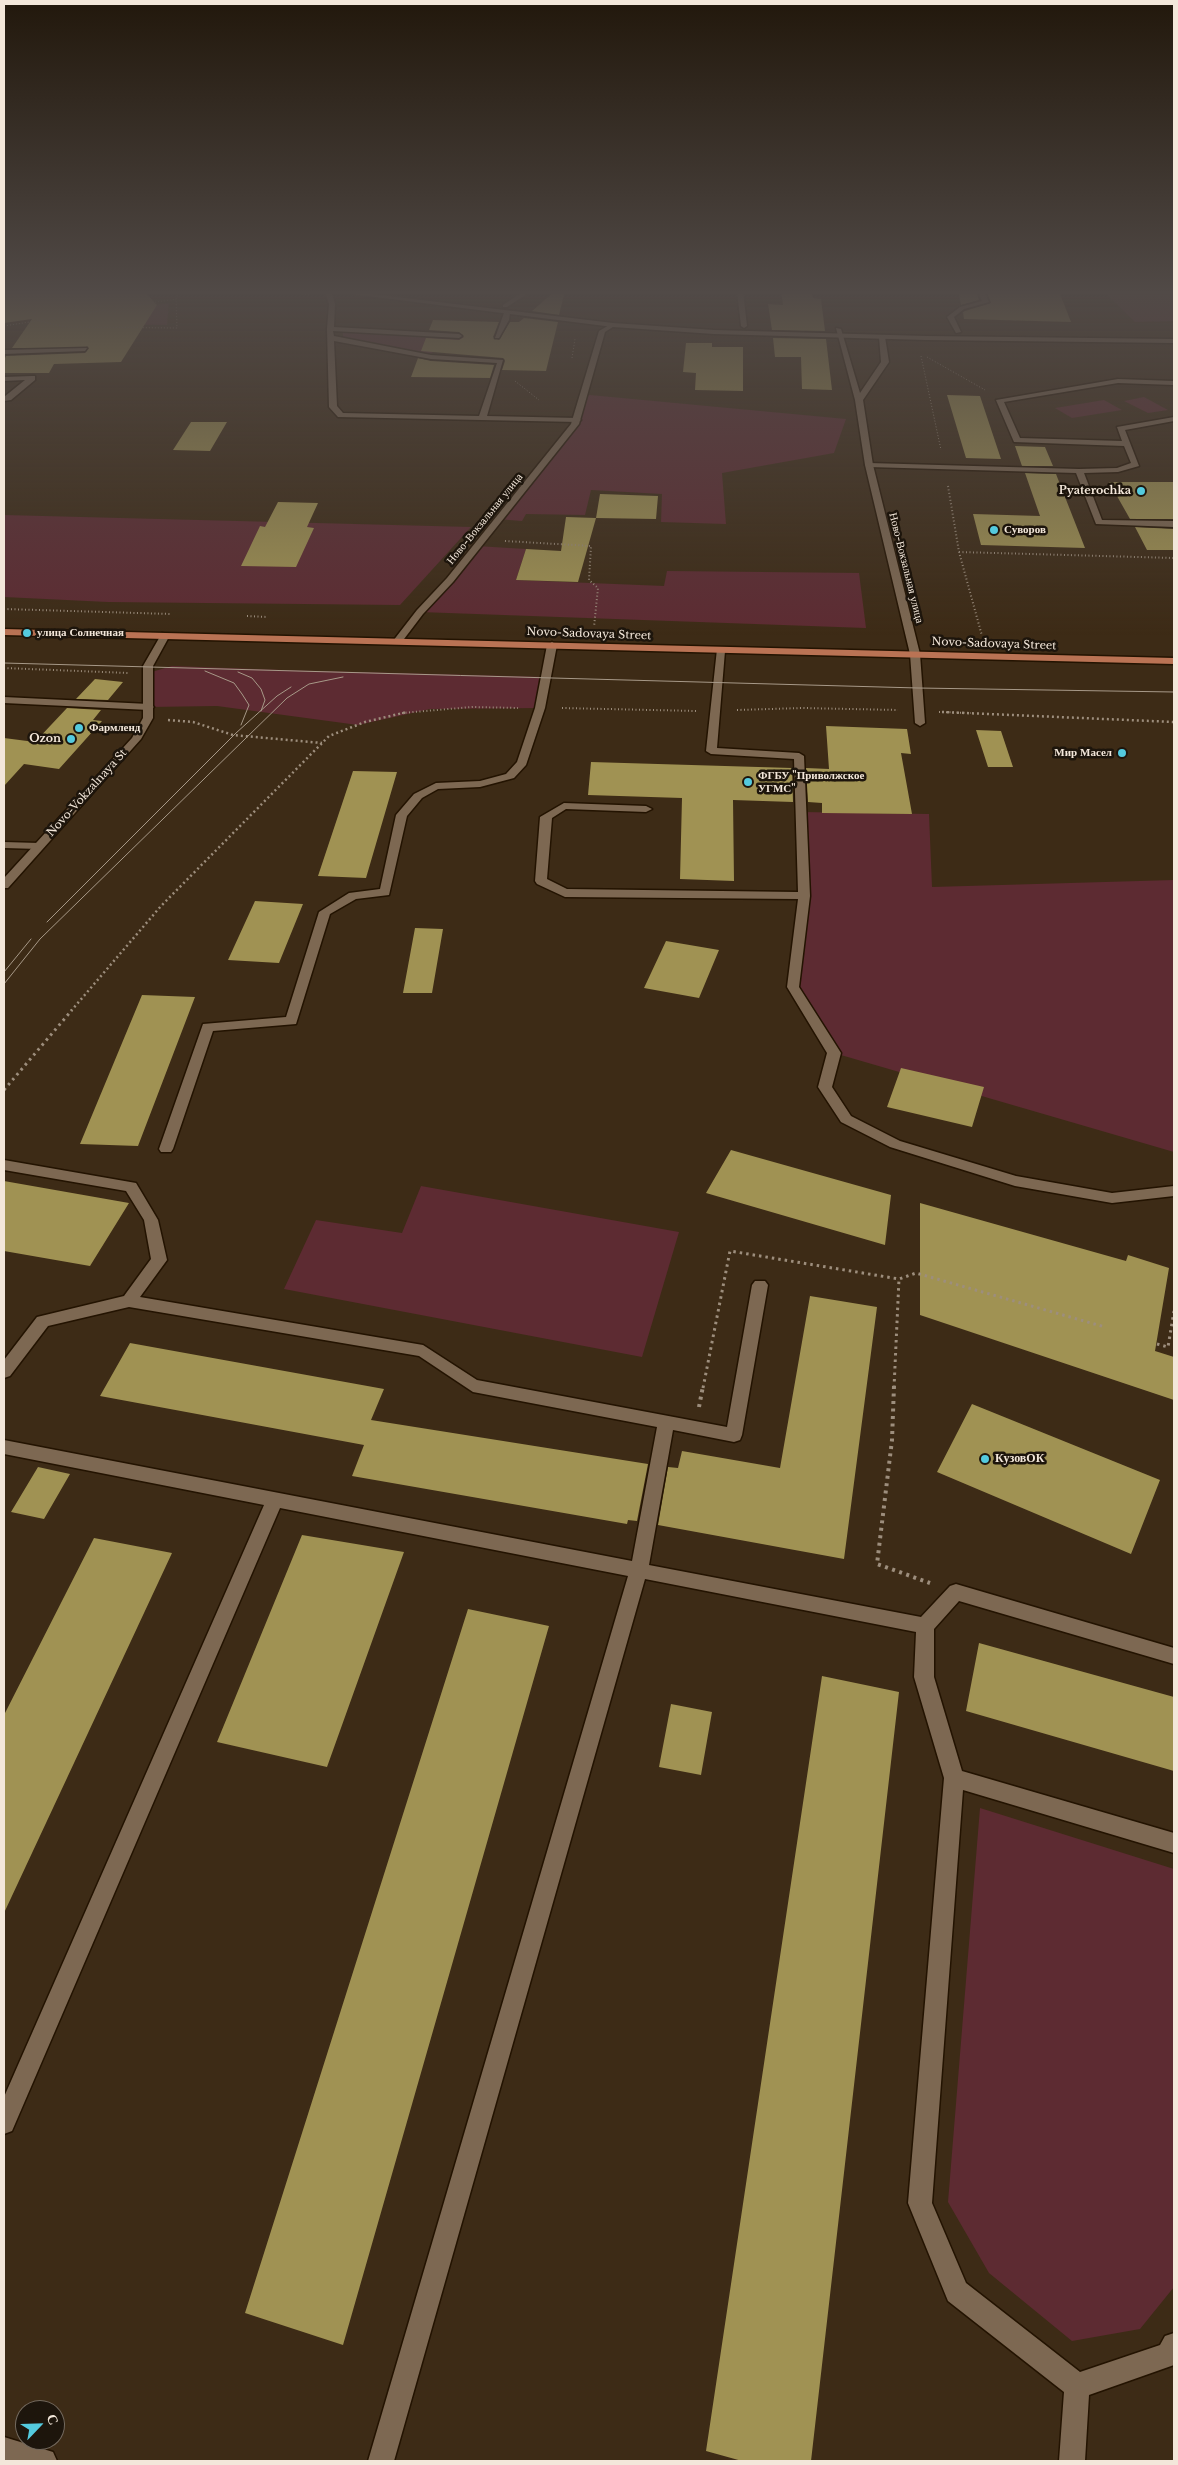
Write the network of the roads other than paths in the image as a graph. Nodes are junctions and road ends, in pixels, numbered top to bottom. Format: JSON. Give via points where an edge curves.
{"nodes":[{"id":1,"x":333,"y":406,"type":"edge"},
{"id":2,"x":486,"y":406,"type":"edge"},
{"id":3,"x":581,"y":406,"type":"edge"},
{"id":4,"x":860,"y":406,"type":"edge"},
{"id":5,"x":1003,"y":406,"type":"edge"},
{"id":6,"x":482,"y":418,"type":"junction"},
{"id":7,"x":1174,"y":419,"type":"edge"},
{"id":8,"x":577,"y":420,"type":"junction"},
{"id":9,"x":1127,"y":444,"type":"junction"},
{"id":10,"x":869,"y":465,"type":"junction"},
{"id":11,"x":1079,"y":471,"type":"junction"},
{"id":12,"x":1174,"y":524,"type":"edge"},
{"id":13,"x":4,"y":632,"type":"edge"},
{"id":14,"x":165,"y":635,"type":"junction"},
{"id":15,"x":398,"y":640,"type":"junction"},
{"id":16,"x":552,"y":645,"type":"junction"},
{"id":17,"x":720,"y":651,"type":"junction"},
{"id":18,"x":914,"y":654,"type":"junction"},
{"id":19,"x":1174,"y":661,"type":"edge"},
{"id":20,"x":4,"y":700,"type":"edge"},
{"id":21,"x":148,"y":712,"type":"junction"},
{"id":22,"x":920,"y":723,"type":"dead end"},
{"id":23,"x":646,"y":808,"type":"dead end"},
{"id":24,"x":4,"y":845,"type":"edge"},
{"id":25,"x":39,"y":846,"type":"junction"},
{"id":26,"x":4,"y":886,"type":"edge"},
{"id":27,"x":804,"y":896,"type":"junction"},
{"id":28,"x":166,"y":1149,"type":"dead end"},
{"id":29,"x":4,"y":1165,"type":"edge"},
{"id":30,"x":1174,"y":1190,"type":"edge"},
{"id":31,"x":760,"y":1284,"type":"dead end"},
{"id":32,"x":129,"y":1301,"type":"junction"},
{"id":33,"x":4,"y":1372,"type":"edge"},
{"id":34,"x":666,"y":1424,"type":"junction"},
{"id":35,"x":4,"y":1447,"type":"edge"},
{"id":36,"x":274,"y":1500,"type":"junction"},
{"id":37,"x":639,"y":1570,"type":"junction"},
{"id":38,"x":925,"y":1626,"type":"junction"},
{"id":39,"x":1174,"y":1656,"type":"edge"},
{"id":40,"x":954,"y":1778,"type":"junction"},
{"id":41,"x":1174,"y":1843,"type":"edge"},
{"id":42,"x":4,"y":2123,"type":"edge"},
{"id":43,"x":1174,"y":2345,"type":"edge"},
{"id":44,"x":1076,"y":2386,"type":"junction"},
{"id":45,"x":4,"y":2450,"type":"edge"},
{"id":46,"x":44,"y":2461,"type":"edge"},
{"id":47,"x":381,"y":2461,"type":"edge"},
{"id":48,"x":1072,"y":2461,"type":"edge"}],
"edges":[{"from":1,"to":6,"type":"street","via":[[341,415]]},
{"from":2,"to":6,"type":"street"},
{"from":3,"to":8,"type":"street","name":"Ново-Вокзальная улица"},
{"from":4,"to":10,"type":"street","name":"Ново-Вокзальная улица"},
{"from":5,"to":9,"type":"street","via":[[1018,440]]},
{"from":6,"to":8,"type":"street"},
{"from":7,"to":9,"type":"street","via":[[1120,429]]},
{"from":8,"to":15,"type":"street","name":"Ново-Вокзальная улица"},
{"from":9,"to":11,"type":"street","via":[[1136,464],[1118,470]]},
{"from":10,"to":11,"type":"street"},
{"from":10,"to":18,"type":"street","name":"Ново-Вокзальная улица"},
{"from":11,"to":12,"type":"street","via":[[1099,522]]},
{"from":13,"to":14,"type":"main road","name":"Novo-Sadovaya Street"},
{"from":14,"to":15,"type":"main road","name":"Novo-Sadovaya Street"},
{"from":14,"to":21,"type":"street","via":[[148,666]]},
{"from":15,"to":16,"type":"main road","name":"Novo-Sadovaya Street"},
{"from":16,"to":17,"type":"main road","name":"Novo-Sadovaya Street"},
{"from":16,"to":28,"type":"street","via":[[540,708],[522,763],[510,776],[480,784],[436,786],[418,796],[402,815],[385,892],[353,896],[325,912],[291,1021],[208,1027]]},
{"from":17,"to":18,"type":"main road","name":"Novo-Sadovaya Street"},
{"from":17,"to":27,"type":"street","via":[[711,751],[799,756]]},
{"from":18,"to":19,"type":"main road","name":"Novo-Sadovaya Street"},
{"from":18,"to":22,"type":"street","name":"Ново-Вокзальная улица"},
{"from":20,"to":21,"type":"street","via":[[127,706]]},
{"from":21,"to":25,"type":"street","name":"Novo-Vokzalnaya St","via":[[136,739]]},
{"from":23,"to":27,"type":"street","via":[[564,806],[546,817],[541,881],[565,893]]},
{"from":24,"to":25,"type":"street"},
{"from":25,"to":26,"type":"street","name":"Novo-Vokzalnaya St"},
{"from":27,"to":30,"type":"street","via":[[793,987],[834,1053],[825,1087],[846,1119],[895,1144],[1015,1181],[1112,1198]]},
{"from":29,"to":32,"type":"street","via":[[132,1187],[151,1220],[159,1260]]},
{"from":31,"to":34,"type":"street","via":[[734,1435]]},
{"from":32,"to":33,"type":"street","via":[[43,1321]]},
{"from":32,"to":34,"type":"street","via":[[423,1351],[474,1386]]},
{"from":34,"to":37,"type":"street"},
{"from":35,"to":36,"type":"street"},
{"from":36,"to":37,"type":"street"},
{"from":36,"to":42,"type":"street"},
{"from":37,"to":38,"type":"street"},
{"from":37,"to":47,"type":"street"},
{"from":38,"to":39,"type":"street","via":[[956,1592]]},
{"from":38,"to":40,"type":"street","via":[[924,1677]]},
{"from":40,"to":41,"type":"street"},
{"from":40,"to":44,"type":"street","via":[[920,2203],[957,2292]]},
{"from":43,"to":44,"type":"street","via":[[1168,2355]]},
{"from":44,"to":48,"type":"street"},
{"from":45,"to":46,"type":"street"}]}
